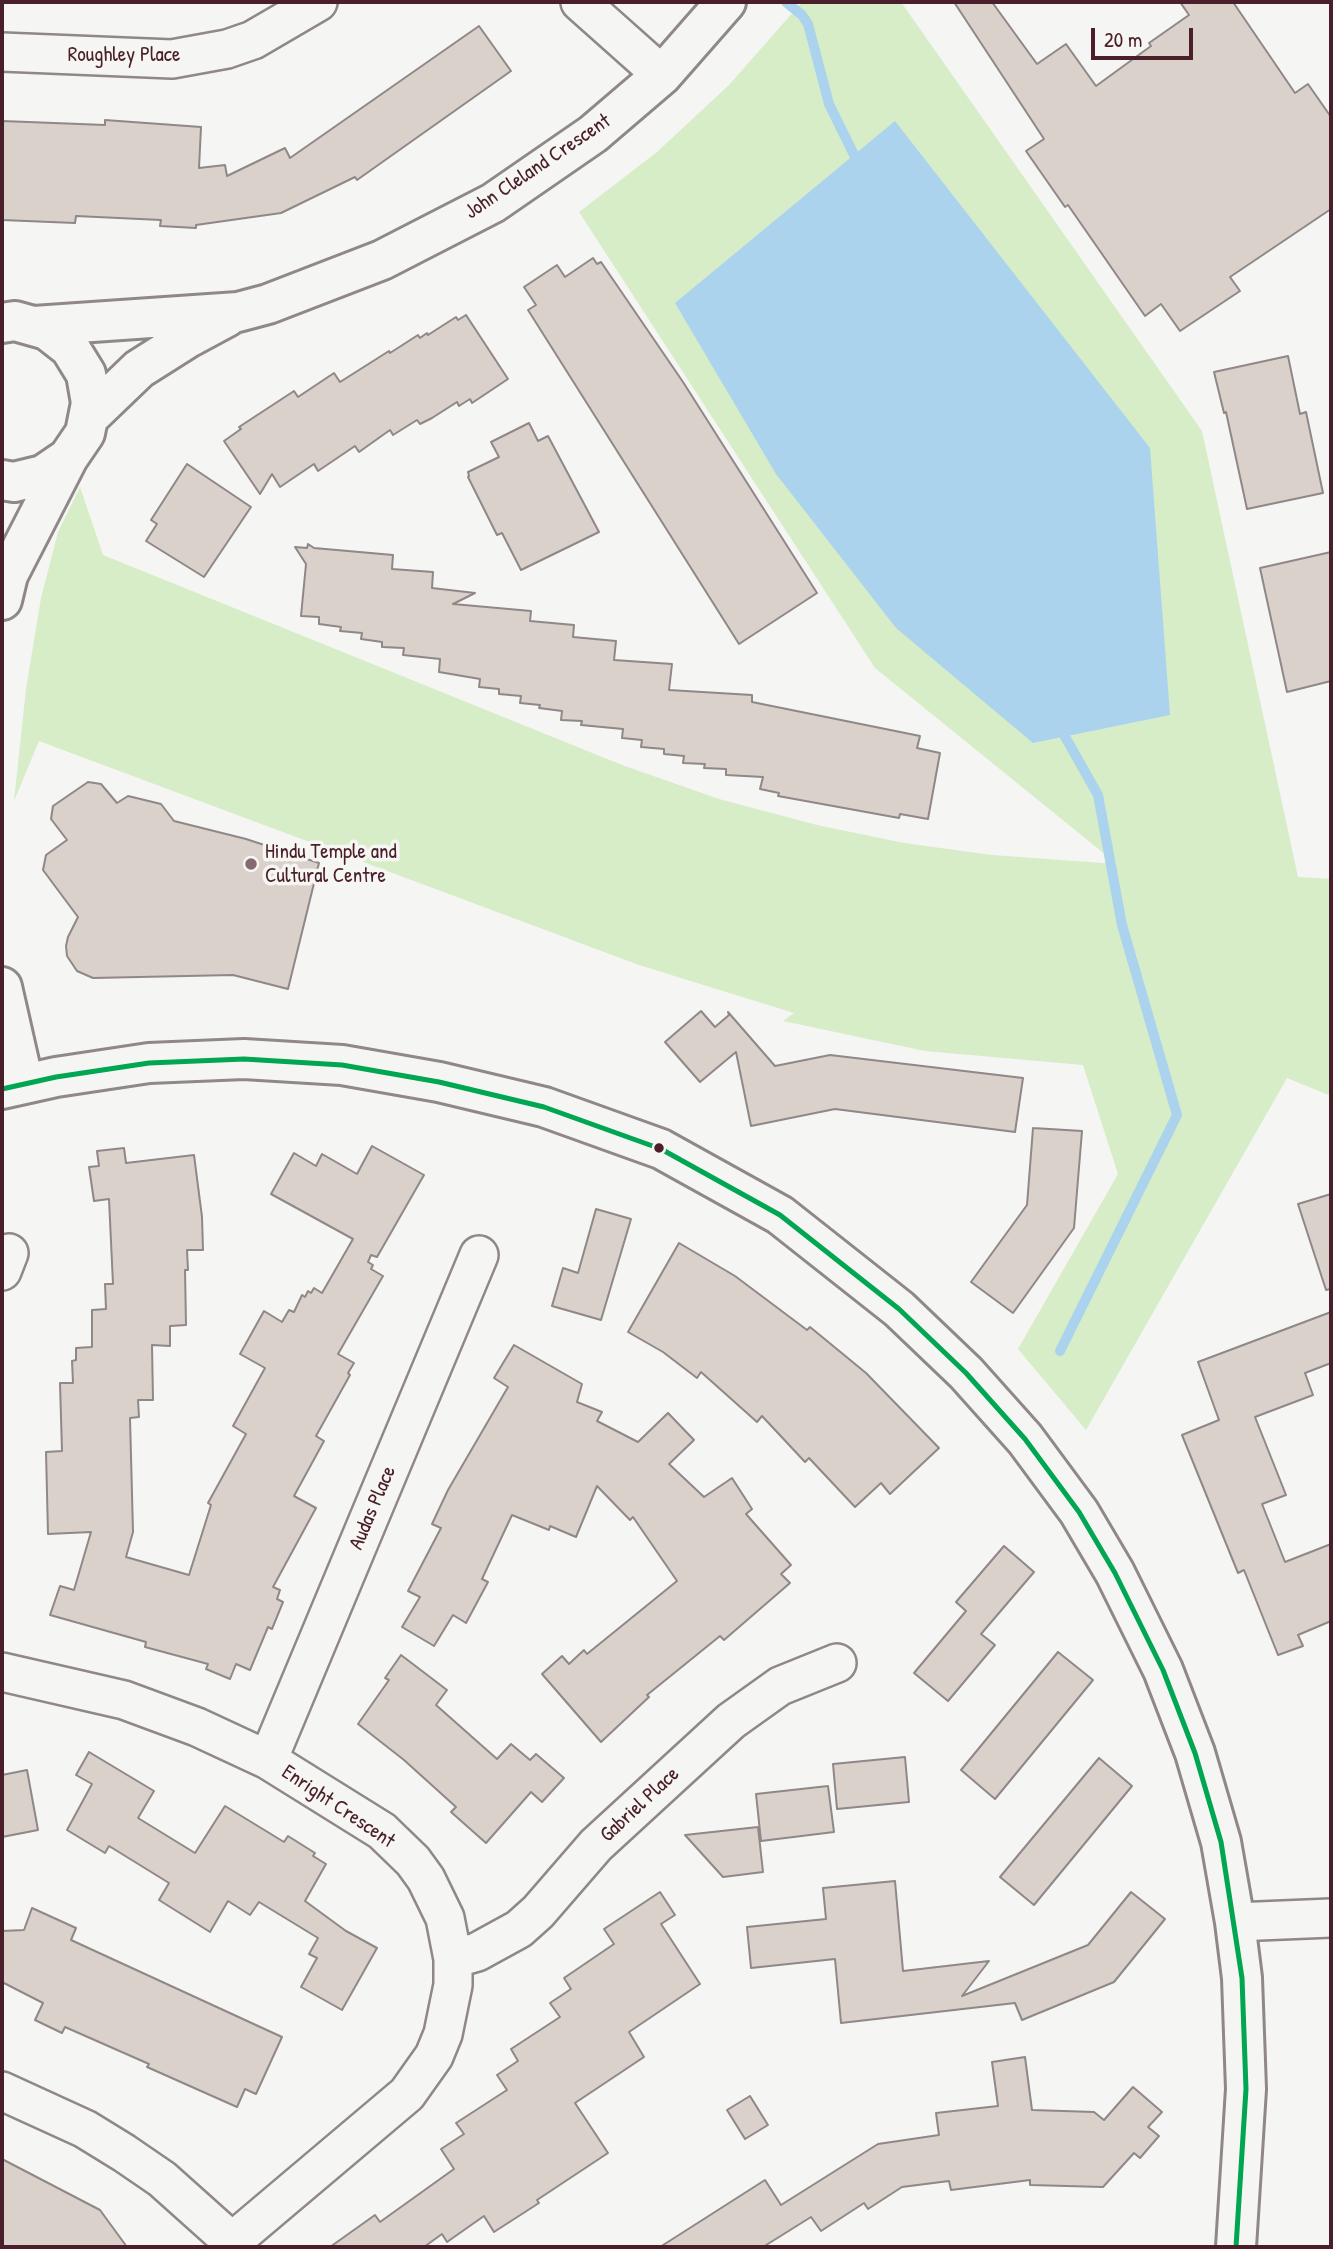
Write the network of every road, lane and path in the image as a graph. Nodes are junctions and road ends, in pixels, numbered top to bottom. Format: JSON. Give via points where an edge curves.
{"nodes":[{"id":1,"x":318,"y":2,"type":"edge"},
{"id":2,"x":580,"y":2,"type":"edge"},
{"id":3,"x":716,"y":14,"type":"edge"},
{"id":4,"x":2,"y":52,"type":"edge"},
{"id":5,"x":662,"y":75,"type":"junction"},
{"id":6,"x":238,"y":312,"type":"junction"},
{"id":7,"x":18,"y":325,"type":"edge"},
{"id":8,"x":88,"y":418,"type":"junction"},
{"id":9,"x":68,"y":458,"type":"junction"},
{"id":10,"x":2,"y":480,"type":"edge"},
{"id":11,"x":2,"y":600,"type":"edge"},
{"id":12,"x":2,"y":986,"type":"edge"},
{"id":13,"x":13,"y":1087,"type":"edge"},
{"id":14,"x":479,"y":1255,"type":"dead end"},
{"id":15,"x":837,"y":1662,"type":"dead end"},
{"id":16,"x":2,"y":1672,"type":"edge"},
{"id":17,"x":268,"y":1760,"type":"junction"},
{"id":18,"x":1331,"y":1918,"type":"edge"},
{"id":19,"x":1235,"y":1922,"type":"junction"},
{"id":20,"x":453,"y":1959,"type":"junction"},
{"id":21,"x":2,"y":2091,"type":"edge"},
{"id":22,"x":235,"y":2244,"type":"edge"},
{"id":23,"x":1236,"y":2247,"type":"edge"}],
"edges":[{"from":1,"to":4,"type":"street","name":"Roughley Place","via":[[253,40],[172,59]]},
{"from":2,"to":5,"type":"street"},
{"from":3,"to":5,"type":"street","name":"John Cleland Crescent"},
{"from":5,"to":6,"type":"street","name":"John Cleland Crescent","via":[[593,134],[493,203],[382,260]]},
{"from":6,"to":7,"type":"street","name":"John Cleland Crescent"},
{"from":6,"to":8,"type":"street","name":"John Cleland Crescent","via":[[139,369]]},
{"from":7,"to":8,"type":"street","via":[[47,330],[70,348],[86,374],[91,403]]},
{"from":8,"to":9,"type":"street","via":[[85,433]]},
{"from":9,"to":10,"type":"street","via":[[43,475]]},
{"from":9,"to":11,"type":"street","via":[[8,575]]},
{"from":12,"to":13,"type":"street"},
{"from":13,"to":19,"type":"street","via":[[149,1063],[244,1059],[342,1065],[544,1107],[661,1149],[780,1214],[899,1309],[966,1373],[1025,1439],[1079,1513],[1157,1658],[1195,1753],[1221,1842]]},
{"from":14,"to":17,"type":"street","name":"Audas Place"},
{"from":15,"to":20,"type":"street","name":"Gabriel Place","via":[[780,1686],[731,1721],[596,1845],[538,1912],[477,1952]]},
{"from":16,"to":17,"type":"street","name":"Enright Crescent","via":[[124,1700]]},
{"from":17,"to":20,"type":"street","name":"Enright Crescent","via":[[382,1831],[414,1861],[445,1918]]},
{"from":18,"to":19,"type":"street"},
{"from":19,"to":23,"type":"street","via":[[1246,2089]]},
{"from":20,"to":22,"type":"street","name":"Enright Crescent","via":[[443,2034],[434,2056],[407,2094]]},
{"from":21,"to":22,"type":"street","via":[[85,2129],[124,2153],[162,2179]]}]}
